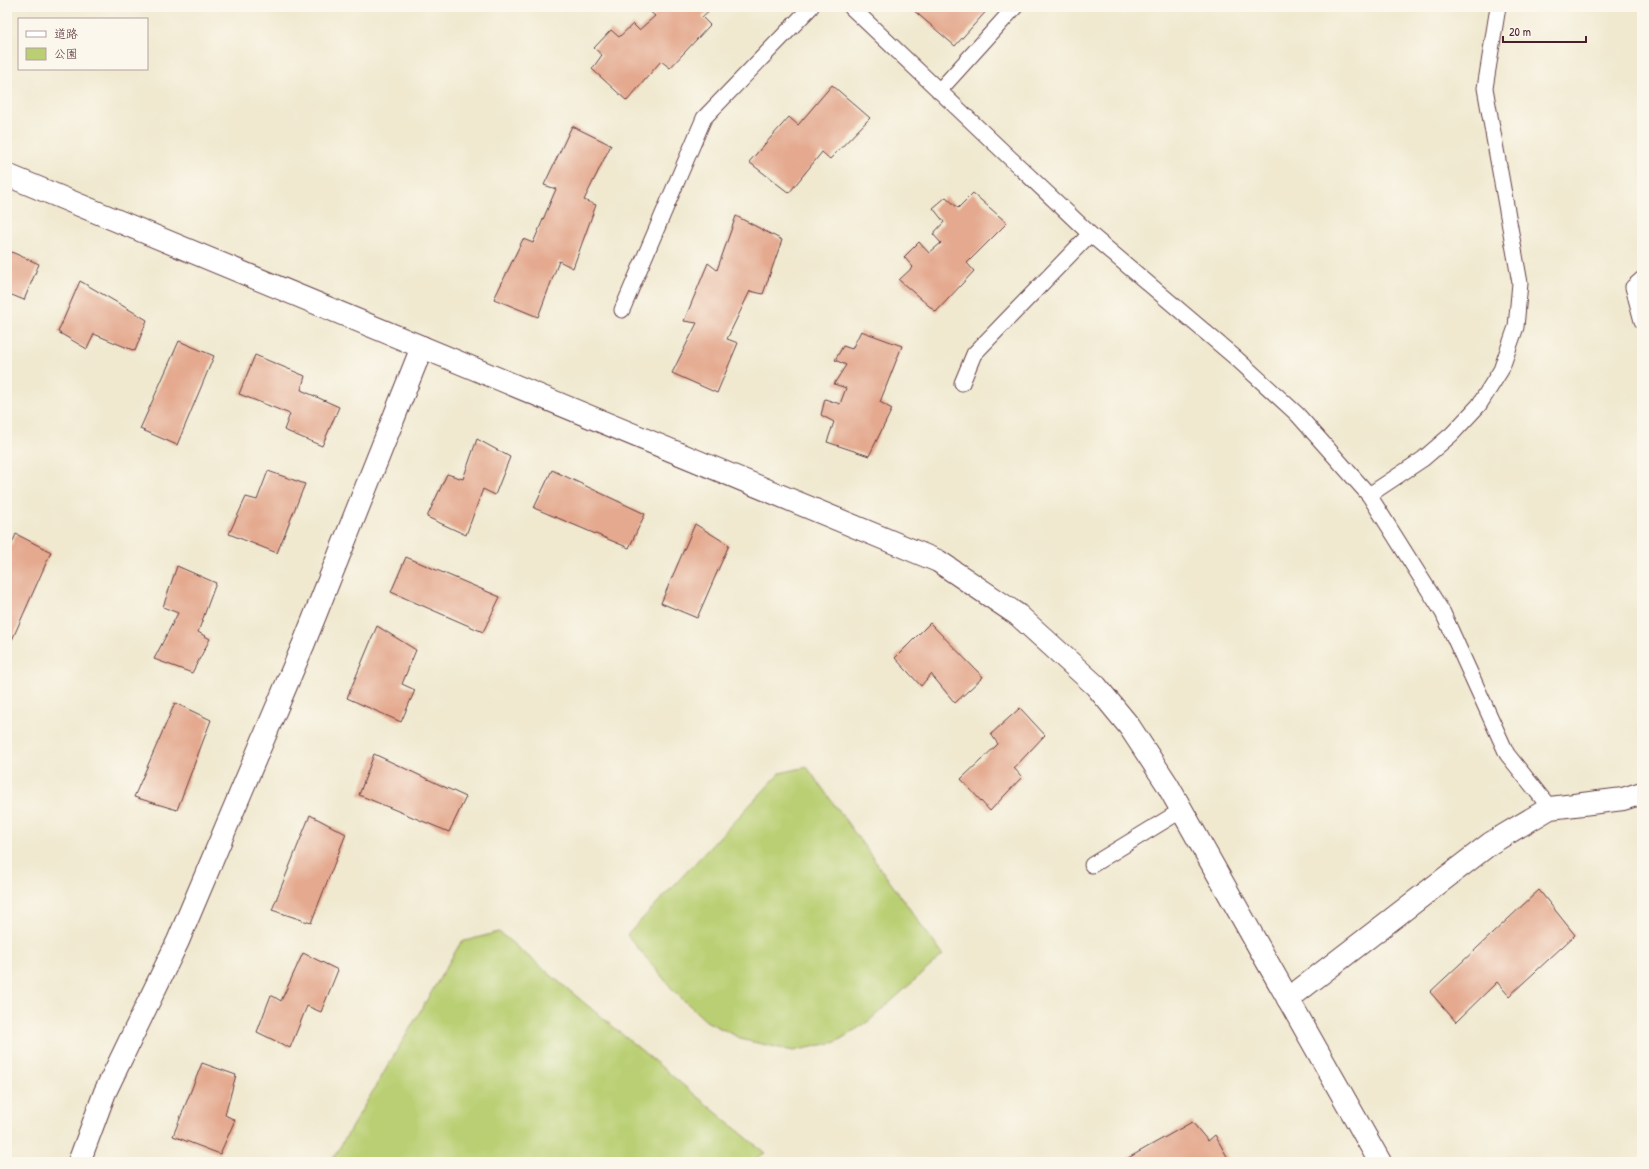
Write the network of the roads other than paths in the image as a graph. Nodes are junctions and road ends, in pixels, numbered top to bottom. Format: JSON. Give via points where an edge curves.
{"nodes":[{"id":1,"x":811,"y":7,"type":"edge"},
{"id":2,"x":851,"y":7,"type":"edge"},
{"id":3,"x":1015,"y":7,"type":"edge"},
{"id":4,"x":1498,"y":7,"type":"edge"},
{"id":5,"x":939,"y":91,"type":"junction"},
{"id":6,"x":7,"y":175,"type":"edge"},
{"id":7,"x":1090,"y":234,"type":"junction"},
{"id":8,"x":1642,"y":279,"type":"edge"},
{"id":9,"x":622,"y":310,"type":"dead end"},
{"id":10,"x":1642,"y":321,"type":"edge"},
{"id":11,"x":422,"y":347,"type":"junction"},
{"id":12,"x":962,"y":383,"type":"dead end"},
{"id":13,"x":1369,"y":495,"type":"junction"},
{"id":14,"x":1642,"y":793,"type":"edge"},
{"id":15,"x":1550,"y":808,"type":"junction"},
{"id":16,"x":1182,"y":810,"type":"junction"},
{"id":17,"x":1092,"y":865,"type":"dead end"},
{"id":18,"x":1288,"y":999,"type":"junction"},
{"id":19,"x":79,"y":1162,"type":"edge"},
{"id":20,"x":1380,"y":1162,"type":"edge"}],
"edges":[{"from":1,"to":9,"type":"lane","via":[[704,118]]},
{"from":2,"to":5,"type":"lane"},
{"from":3,"to":5,"type":"lane"},
{"from":4,"to":13,"type":"lane","via":[[1485,88],[1520,283],[1516,327],[1501,370],[1479,405],[1452,434],[1423,459]]},
{"from":5,"to":7,"type":"lane"},
{"from":6,"to":11,"type":"street"},
{"from":7,"to":12,"type":"lane","via":[[974,354]]},
{"from":7,"to":13,"type":"lane","via":[[1286,404]]},
{"from":8,"to":10,"type":"lane","via":[[1633,287]]},
{"from":11,"to":16,"type":"street","via":[[938,561],[1018,615],[1096,686],[1129,726]]},
{"from":11,"to":19,"type":"street","via":[[282,694],[178,941],[105,1092]]},
{"from":13,"to":15,"type":"lane","via":[[1443,613],[1507,754]]},
{"from":14,"to":15,"type":"street","via":[[1623,799]]},
{"from":15,"to":18,"type":"street","via":[[1492,844]]},
{"from":16,"to":17,"type":"lane"},
{"from":16,"to":18,"type":"street"},
{"from":18,"to":20,"type":"street"}]}
